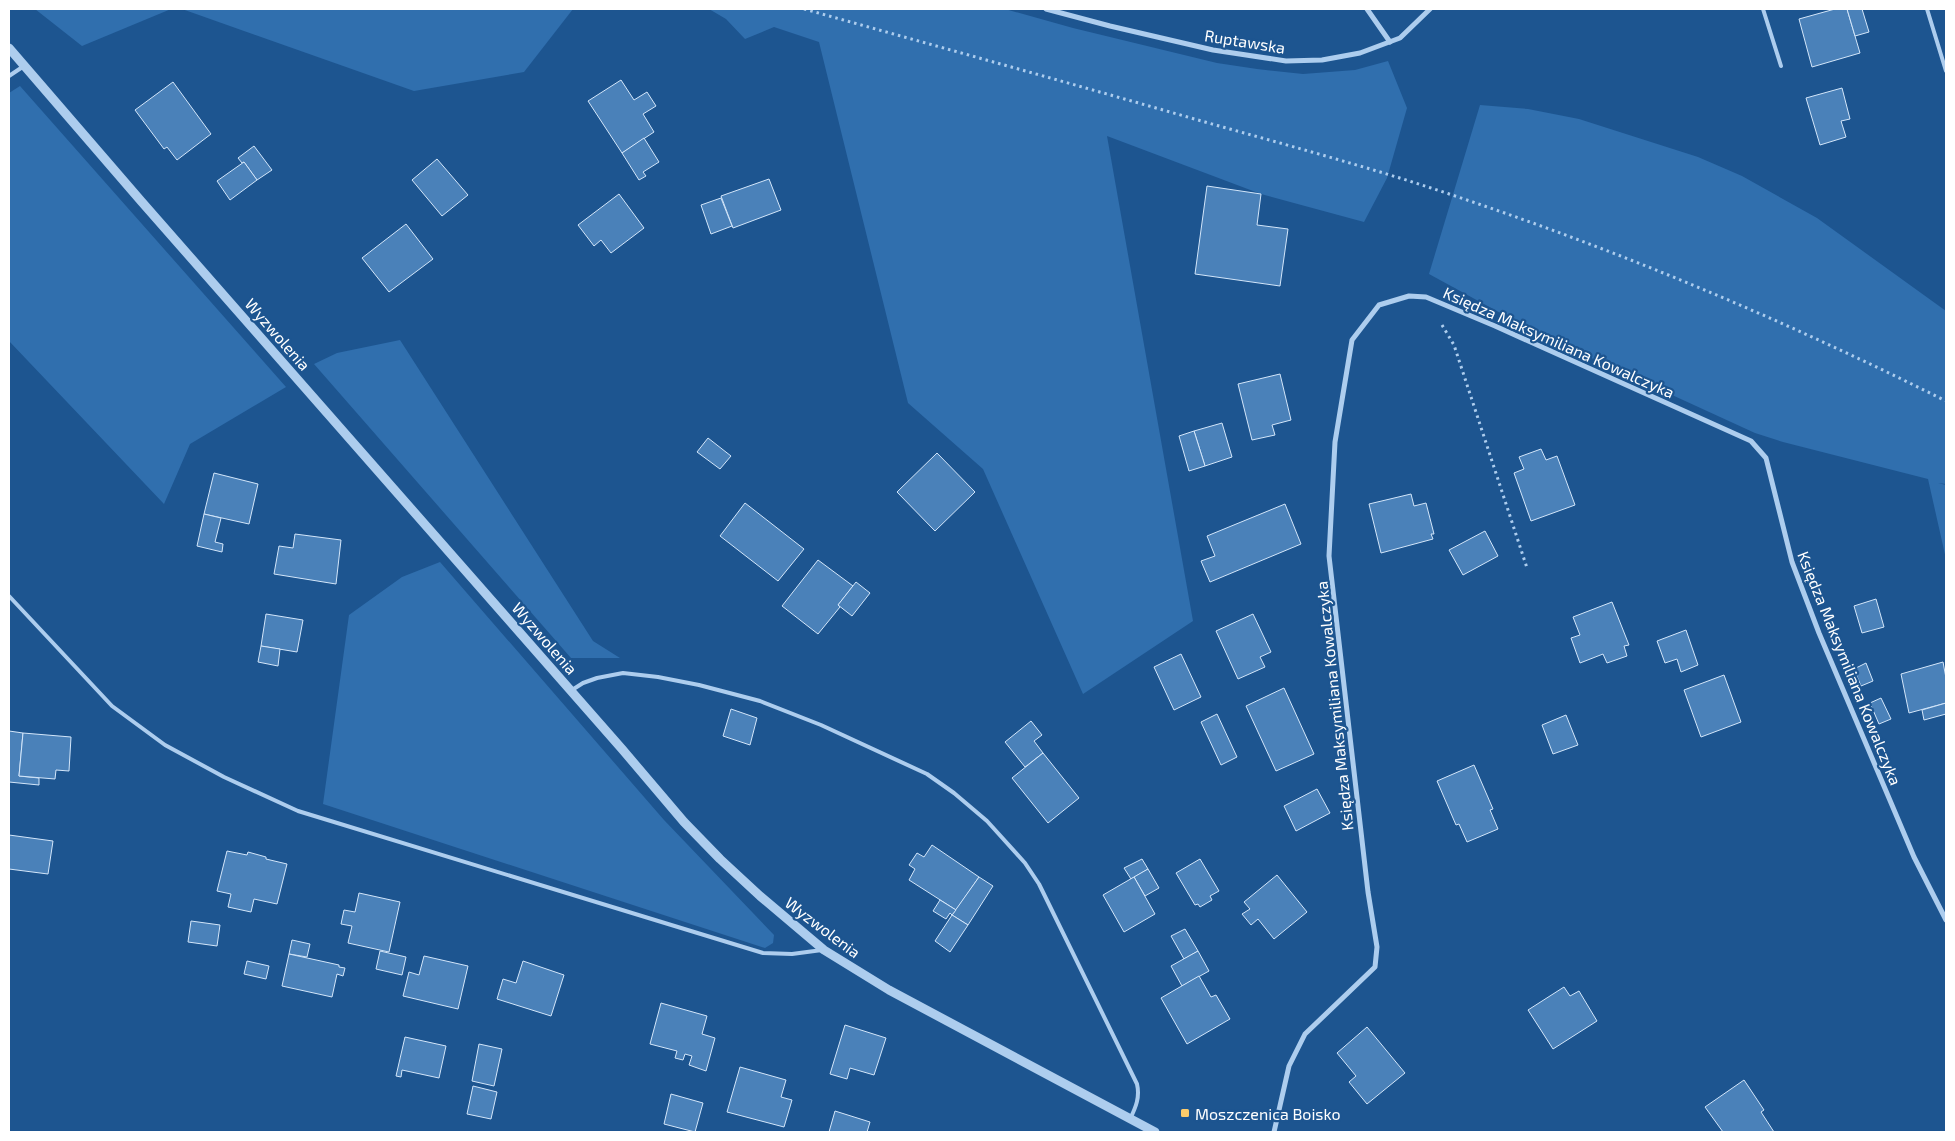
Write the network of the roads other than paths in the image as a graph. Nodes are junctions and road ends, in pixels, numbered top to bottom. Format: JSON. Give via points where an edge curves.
{"nodes":[{"id":1,"x":1046,"y":9,"type":"edge"},
{"id":2,"x":1367,"y":9,"type":"edge"},
{"id":3,"x":1430,"y":9,"type":"edge"},
{"id":4,"x":1763,"y":9,"type":"edge"},
{"id":5,"x":1927,"y":9,"type":"edge"},
{"id":6,"x":1390,"y":42,"type":"junction"},
{"id":7,"x":9,"y":48,"type":"edge"},
{"id":8,"x":24,"y":66,"type":"junction"},
{"id":9,"x":1781,"y":66,"type":"dead end"},
{"id":10,"x":1946,"y":71,"type":"edge"},
{"id":11,"x":9,"y":76,"type":"edge"},
{"id":12,"x":9,"y":596,"type":"edge"},
{"id":13,"x":571,"y":691,"type":"junction"},
{"id":14,"x":1946,"y":920,"type":"edge"},
{"id":15,"x":824,"y":950,"type":"junction"},
{"id":16,"x":1130,"y":1119,"type":"junction"},
{"id":17,"x":1155,"y":1132,"type":"edge"},
{"id":18,"x":1274,"y":1132,"type":"edge"}],
"edges":[{"from":1,"to":6,"type":"street","name":"Ruptawska","via":[[1213,50],[1286,60],[1322,60],[1360,53]]},
{"from":2,"to":6,"type":"street"},
{"from":3,"to":6,"type":"street","name":"Ruptawska","via":[[1408,32]]},
{"from":4,"to":9,"type":"lane"},
{"from":5,"to":10,"type":"lane"},
{"from":7,"to":8,"type":"street","name":"Wyzwolenia"},
{"from":8,"to":11,"type":"lane"},
{"from":8,"to":13,"type":"street","name":"Wyzwolenia"},
{"from":12,"to":15,"type":"lane","via":[[112,706],[136,725],[215,772],[298,811],[763,953]]},
{"from":13,"to":15,"type":"street","name":"Wyzwolenia","via":[[720,859]]},
{"from":13,"to":16,"type":"lane","via":[[583,683],[612,673],[623,673],[734,693],[821,724],[927,774],[954,793],[987,821],[1025,863],[1039,884],[1137,1084],[1137,1104]]},
{"from":14,"to":18,"type":"street","name":"Księdza Maksymiliana Kowalczyka","via":[[1914,857],[1819,633],[1792,562],[1766,458],[1751,441],[1426,297],[1409,296],[1379,305],[1352,340],[1335,442],[1329,556],[1377,947],[1375,967],[1305,1034],[1289,1066]]},
{"from":15,"to":16,"type":"street","name":"Wyzwolenia","via":[[889,990]]},
{"from":16,"to":17,"type":"street","name":"Wyzwolenia"}]}
